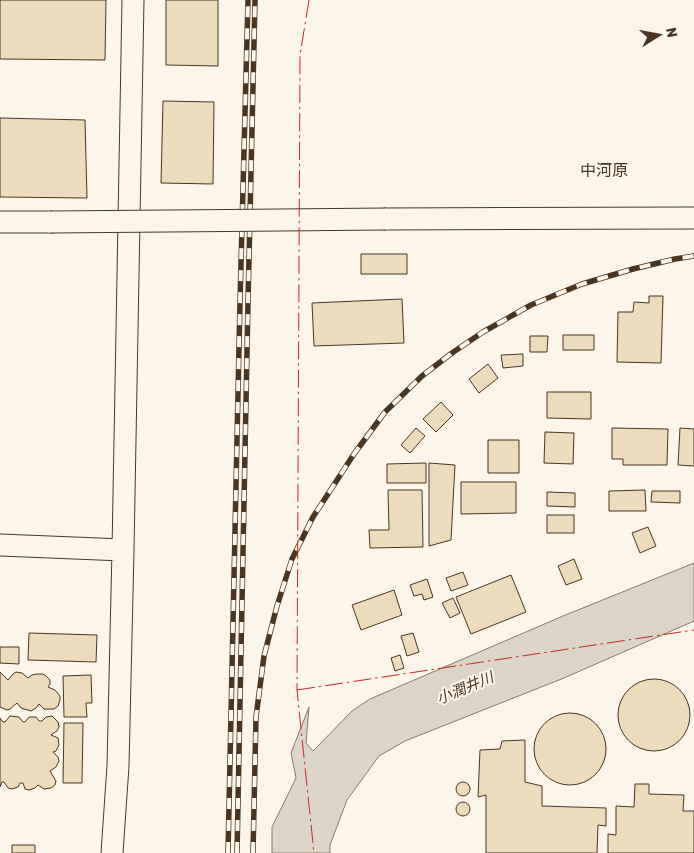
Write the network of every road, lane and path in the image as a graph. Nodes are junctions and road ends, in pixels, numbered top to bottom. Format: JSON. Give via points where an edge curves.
{"nodes":[{"id":1,"x":133,"y":0,"type":"edge"},
{"id":2,"x":694,"y":218,"type":"edge"},
{"id":3,"x":0,"y":222,"type":"edge"},
{"id":4,"x":0,"y":545,"type":"edge"},
{"id":5,"x":123,"y":550,"type":"junction"},
{"id":6,"x":118,"y":766,"type":"junction"},
{"id":7,"x":112,"y":853,"type":"edge"},
{"id":8,"x":122,"y":853,"type":"edge"}],
"edges":[{"from":1,"to":5,"type":"street"},
{"from":2,"to":3,"type":"street","bridge":true},
{"from":4,"to":5,"type":"street"},
{"from":5,"to":6,"type":"street"},
{"from":6,"to":7,"type":"street"},
{"from":6,"to":8,"type":"street"}]}
